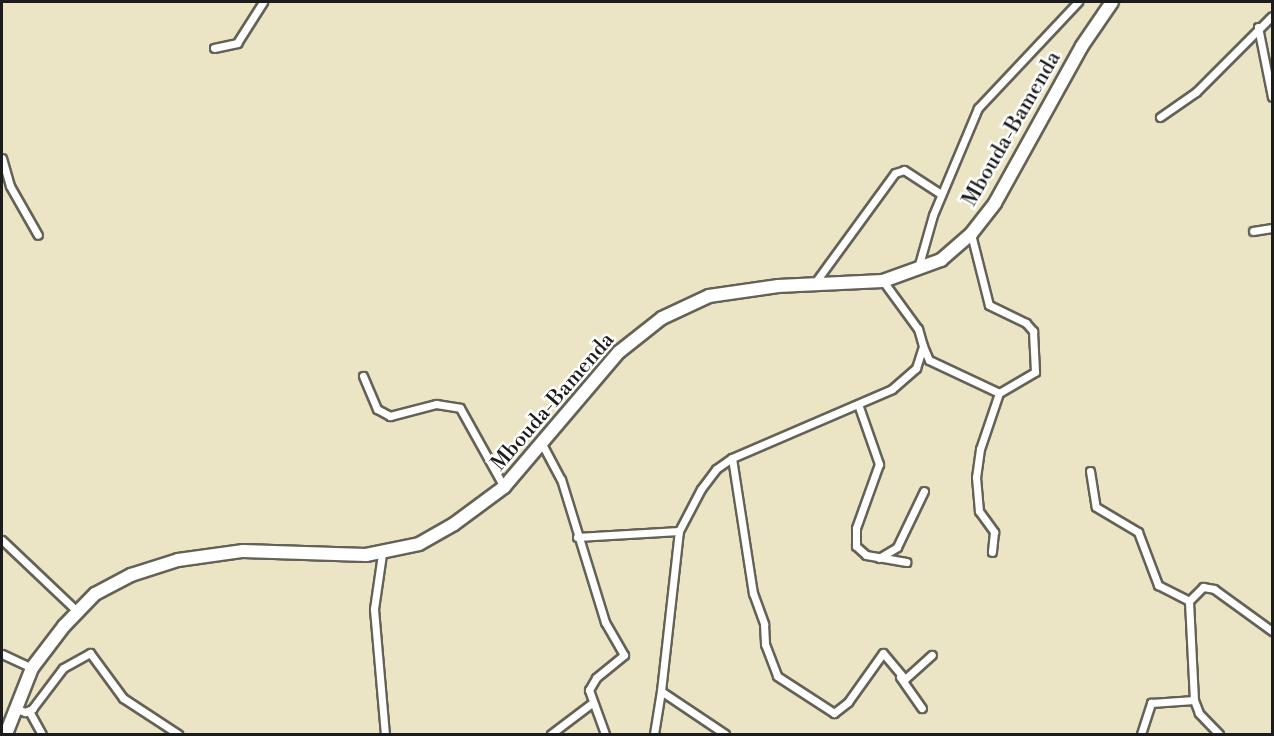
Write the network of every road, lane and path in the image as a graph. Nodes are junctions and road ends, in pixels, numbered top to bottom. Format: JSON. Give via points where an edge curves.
{"nodes":[{"id":1,"x":263,"y":2,"type":"edge"},
{"id":2,"x":1078,"y":2,"type":"edge"},
{"id":3,"x":1112,"y":2,"type":"edge"},
{"id":4,"x":1272,"y":16,"type":"edge"},
{"id":5,"x":1258,"y":27,"type":"junction"},
{"id":6,"x":214,"y":48,"type":"dead end"},
{"id":7,"x":1272,"y":97,"type":"edge"},
{"id":8,"x":1160,"y":117,"type":"dead end"},
{"id":9,"x":2,"y":158,"type":"edge"},
{"id":10,"x":941,"y":194,"type":"junction"},
{"id":11,"x":1272,"y":228,"type":"edge"},
{"id":12,"x":1253,"y":231,"type":"dead end"},
{"id":13,"x":971,"y":234,"type":"junction"},
{"id":14,"x":38,"y":235,"type":"dead end"},
{"id":15,"x":918,"y":268,"type":"junction"},
{"id":16,"x":883,"y":281,"type":"junction"},
{"id":17,"x":813,"y":286,"type":"junction"},
{"id":18,"x":923,"y":346,"type":"junction"},
{"id":19,"x":363,"y":376,"type":"dead end"},
{"id":20,"x":999,"y":393,"type":"junction"},
{"id":21,"x":858,"y":404,"type":"junction"},
{"id":22,"x":542,"y":444,"type":"junction"},
{"id":23,"x":732,"y":458,"type":"junction"},
{"id":24,"x":1090,"y":471,"type":"dead end"},
{"id":25,"x":504,"y":487,"type":"junction"},
{"id":26,"x":924,"y":491,"type":"dead end"},
{"id":27,"x":679,"y":531,"type":"junction"},
{"id":28,"x":577,"y":537,"type":"junction"},
{"id":29,"x":2,"y":540,"type":"edge"},
{"id":30,"x":992,"y":552,"type":"dead end"},
{"id":31,"x":382,"y":554,"type":"junction"},
{"id":32,"x":879,"y":558,"type":"junction"},
{"id":33,"x":906,"y":562,"type":"dead end"},
{"id":34,"x":1189,"y":601,"type":"junction"},
{"id":35,"x":78,"y":612,"type":"junction"},
{"id":36,"x":1272,"y":631,"type":"edge"},
{"id":37,"x":883,"y":653,"type":"junction"},
{"id":38,"x":2,"y":654,"type":"edge"},
{"id":39,"x":932,"y":655,"type":"dead end"},
{"id":40,"x":32,"y":668,"type":"junction"},
{"id":41,"x":661,"y":691,"type":"junction"},
{"id":42,"x":1194,"y":700,"type":"junction"},
{"id":43,"x":592,"y":703,"type":"junction"},
{"id":44,"x":14,"y":708,"type":"junction"},
{"id":45,"x":922,"y":708,"type":"dead end"},
{"id":46,"x":29,"y":711,"type":"junction"},
{"id":47,"x":6,"y":735,"type":"edge"},
{"id":48,"x":42,"y":735,"type":"edge"},
{"id":49,"x":177,"y":735,"type":"edge"},
{"id":50,"x":385,"y":735,"type":"edge"},
{"id":51,"x":551,"y":735,"type":"edge"},
{"id":52,"x":605,"y":735,"type":"edge"},
{"id":53,"x":654,"y":735,"type":"edge"},
{"id":54,"x":725,"y":735,"type":"edge"},
{"id":55,"x":1141,"y":735,"type":"edge"},
{"id":56,"x":1219,"y":735,"type":"edge"}],
"edges":[{"from":1,"to":6,"type":"street","via":[[237,43]]},
{"from":2,"to":10,"type":"street","via":[[978,108]]},
{"from":3,"to":13,"type":"highway","name":"Mbouda-Bamenda","via":[[1082,46],[995,203]]},
{"from":4,"to":5,"type":"street"},
{"from":5,"to":7,"type":"street"},
{"from":5,"to":8,"type":"street","via":[[1196,92]]},
{"from":9,"to":14,"type":"street","via":[[10,186]]},
{"from":10,"to":15,"type":"street"},
{"from":10,"to":17,"type":"street","via":[[904,170],[895,173]]},
{"from":11,"to":12,"type":"street"},
{"from":13,"to":15,"type":"highway","name":"Mbouda-Bamenda","via":[[941,260]]},
{"from":13,"to":20,"type":"street","via":[[989,305],[1026,323],[1033,331],[1035,372]]},
{"from":15,"to":16,"type":"highway","name":"Mbouda-Bamenda"},
{"from":16,"to":17,"type":"highway","name":"Mbouda-Bamenda"},
{"from":16,"to":18,"type":"street","via":[[918,329]]},
{"from":17,"to":22,"type":"highway","name":"Mbouda-Bamenda","via":[[709,296],[662,318],[619,352]]},
{"from":18,"to":20,"type":"street","via":[[929,360]]},
{"from":18,"to":21,"type":"street","via":[[916,368],[906,380]]},
{"from":19,"to":25,"type":"street","via":[[377,409],[390,416],[436,404],[460,408]]},
{"from":20,"to":30,"type":"street","via":[[980,449],[976,477],[979,511],[994,532]]},
{"from":21,"to":23,"type":"street"},
{"from":21,"to":32,"type":"street","via":[[879,464],[856,528],[856,546],[866,555]]},
{"from":22,"to":25,"type":"highway","name":"Mbouda-Bamenda"},
{"from":22,"to":28,"type":"street","via":[[561,479]]},
{"from":23,"to":27,"type":"street","via":[[716,469],[701,489]]},
{"from":23,"to":37,"type":"street","via":[[753,593],[777,676],[834,713],[848,702]]},
{"from":24,"to":34,"type":"street","via":[[1096,507],[1138,532],[1158,585]]},
{"from":25,"to":31,"type":"highway","name":"Mbouda-Bamenda","via":[[419,544]]},
{"from":26,"to":32,"type":"street","via":[[897,548]]},
{"from":27,"to":28,"type":"street"},
{"from":27,"to":41,"type":"street"},
{"from":28,"to":43,"type":"street","via":[[605,622],[624,655],[591,684]]},
{"from":29,"to":35,"type":"street"},
{"from":31,"to":35,"type":"highway","name":"Mbouda-Bamenda","via":[[243,551],[178,560],[131,575],[95,594]]},
{"from":31,"to":50,"type":"street","via":[[374,601]]},
{"from":32,"to":33,"type":"street"},
{"from":34,"to":36,"type":"street","via":[[1203,587],[1214,589]]},
{"from":34,"to":42,"type":"street"},
{"from":35,"to":40,"type":"highway","name":"Mbouda-Bamenda"},
{"from":37,"to":39,"type":"street","via":[[905,679]]},
{"from":37,"to":45,"type":"street"},
{"from":38,"to":40,"type":"street"},
{"from":40,"to":44,"type":"highway","name":"Mbouda-Bamenda"},
{"from":41,"to":53,"type":"street"},
{"from":41,"to":54,"type":"street"},
{"from":42,"to":55,"type":"street","via":[[1151,703]]},
{"from":42,"to":56,"type":"street","via":[[1199,713]]},
{"from":43,"to":51,"type":"street"},
{"from":43,"to":52,"type":"street"},
{"from":44,"to":46,"type":"street"},
{"from":44,"to":47,"type":"highway","name":"Mbouda-Bamenda"},
{"from":46,"to":48,"type":"street"},
{"from":46,"to":49,"type":"street","via":[[63,668],[90,653],[135,709]]}]}
